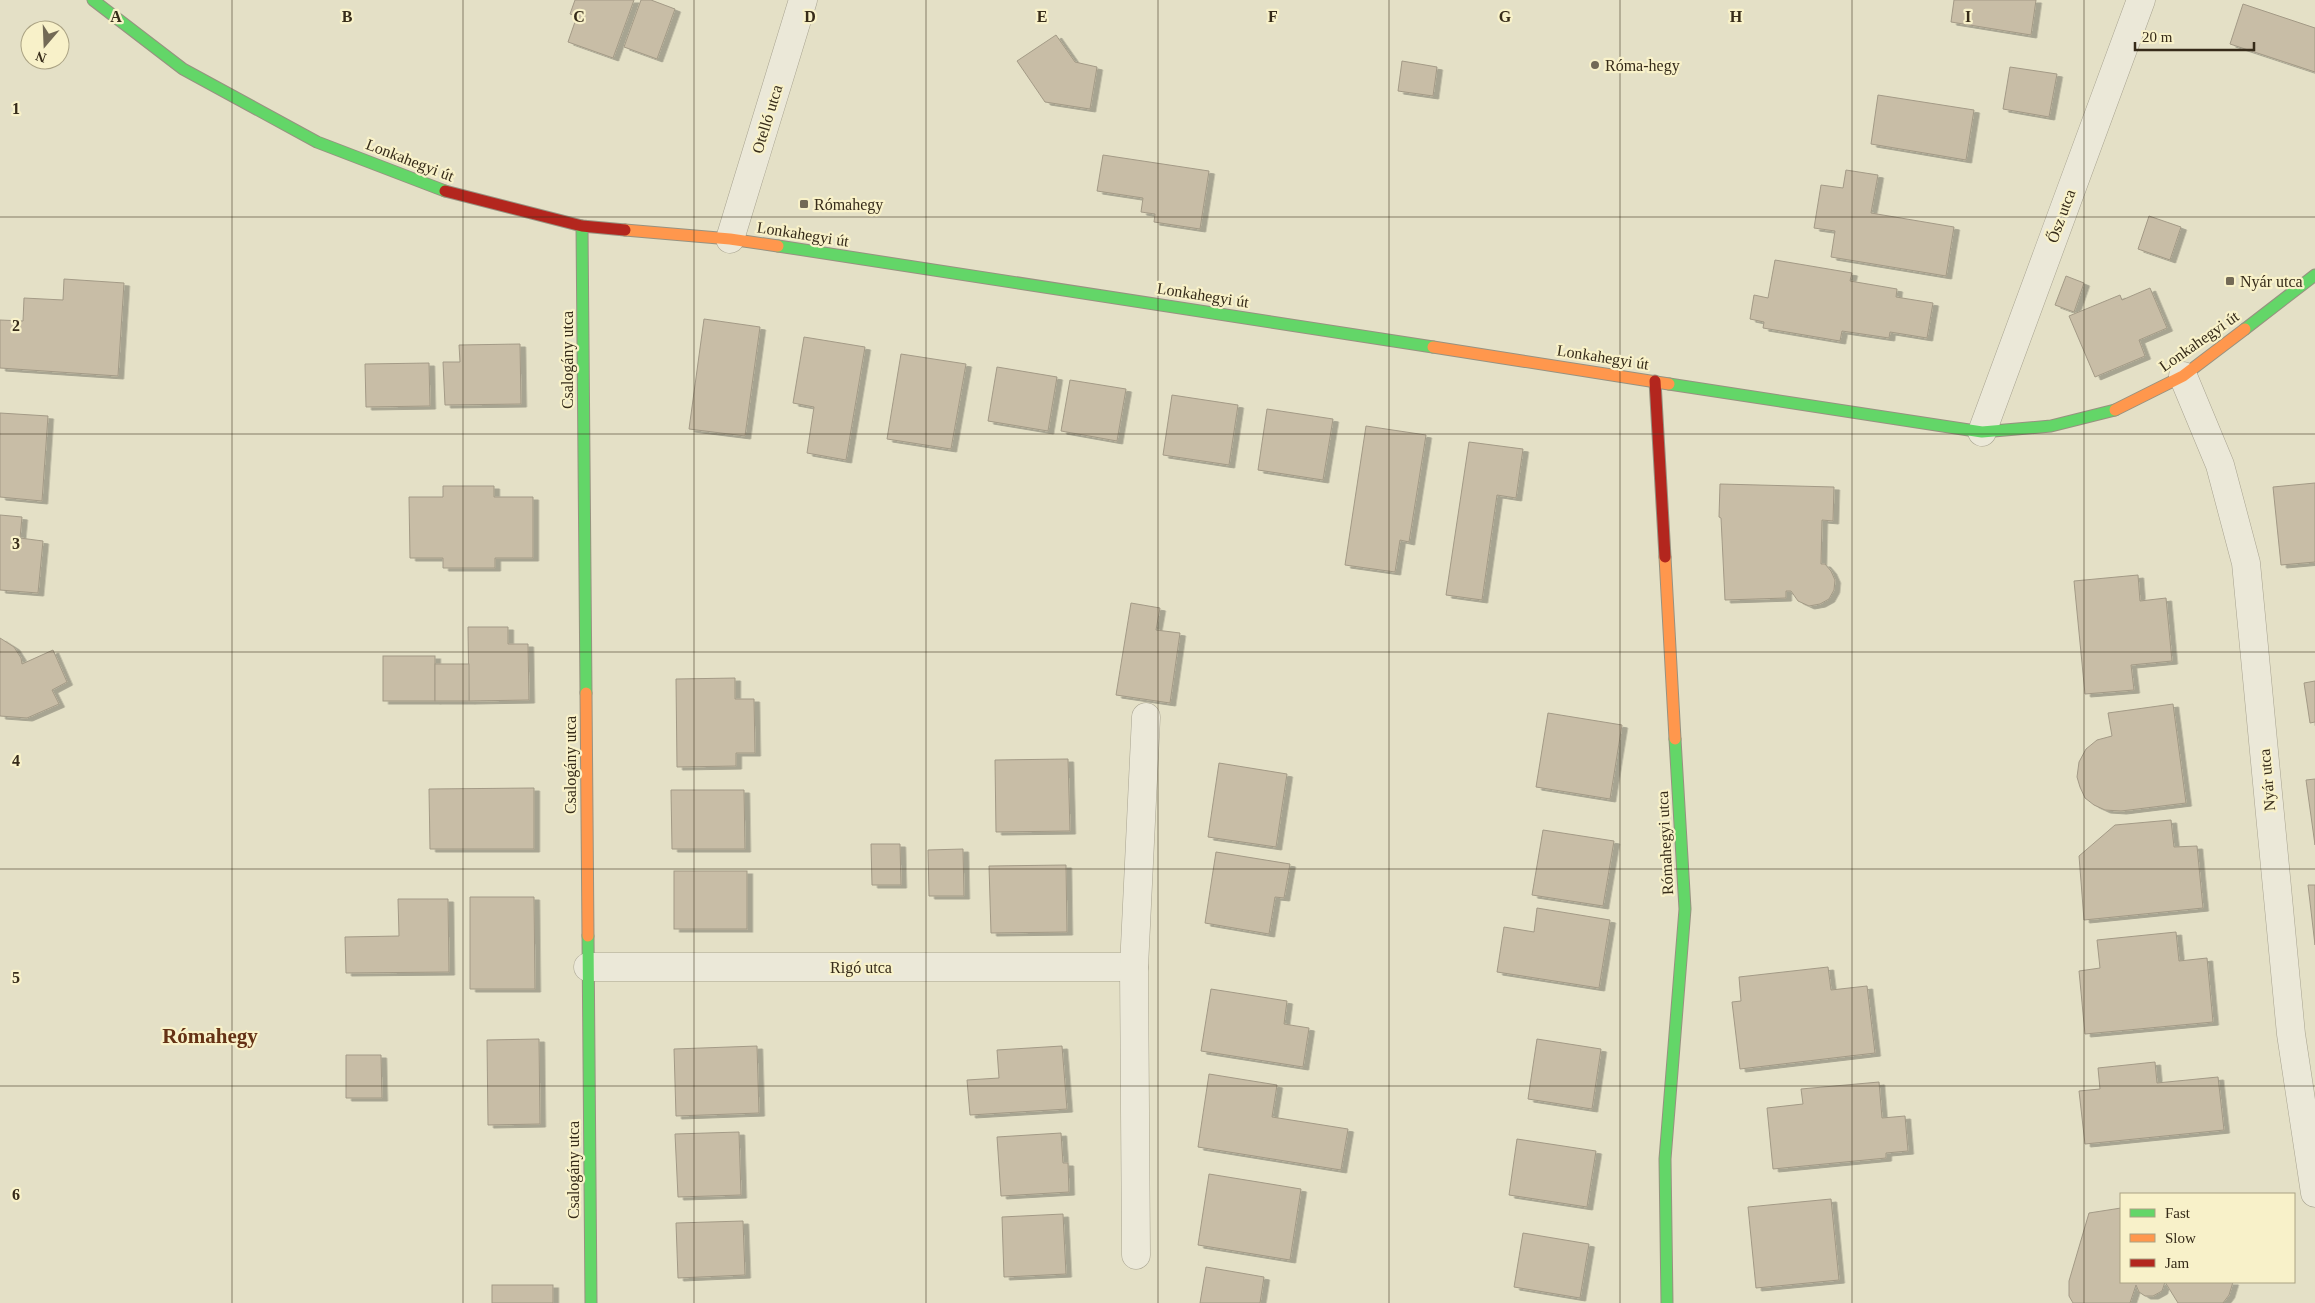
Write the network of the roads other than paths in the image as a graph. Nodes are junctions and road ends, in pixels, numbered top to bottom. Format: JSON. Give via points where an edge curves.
{"nodes":[{"id":1,"x":93,"y":0,"type":"edge"},
{"id":2,"x":803,"y":0,"type":"edge"},
{"id":3,"x":2141,"y":0,"type":"edge"},
{"id":4,"x":582,"y":226,"type":"junction"},
{"id":5,"x":730,"y":239,"type":"junction"},
{"id":6,"x":2315,"y":274,"type":"edge"},
{"id":7,"x":2183,"y":376,"type":"junction"},
{"id":8,"x":1655,"y":381,"type":"junction"},
{"id":9,"x":1982,"y":432,"type":"junction"},
{"id":10,"x":1146,"y":717,"type":"dead end"},
{"id":11,"x":588,"y":967,"type":"junction"},
{"id":12,"x":1134,"y":967,"type":"junction"},
{"id":13,"x":2315,"y":1193,"type":"edge"},
{"id":14,"x":1136,"y":1255,"type":"dead end"},
{"id":15,"x":590,"y":1303,"type":"edge"},
{"id":16,"x":1667,"y":1303,"type":"edge"}],
"edges":[{"from":1,"to":4,"type":"street","name":"Lonkahegyi út","via":[[183,69],[317,142],[457,195]]},
{"from":2,"to":5,"type":"street","name":"Otelló utca"},
{"from":3,"to":9,"type":"street","name":"Ősz utca"},
{"from":4,"to":5,"type":"street","name":"Lonkahegyi út"},
{"from":4,"to":11,"type":"street","name":"Csalogány utca"},
{"from":5,"to":8,"type":"street","name":"Lonkahegyi út"},
{"from":6,"to":7,"type":"street","name":"Lonkahegyi út"},
{"from":7,"to":9,"type":"street","name":"Lonkahegyi út","via":[[2118,408],[2051,426]]},
{"from":7,"to":13,"type":"street","name":"Nyár utca","via":[[2220,465],[2246,563],[2290,1034]]},
{"from":8,"to":9,"type":"street","name":"Lonkahegyi út"},
{"from":8,"to":16,"type":"street","name":"Rómahegyi utca","via":[[1685,909],[1665,1158]]},
{"from":10,"to":12,"type":"street"},
{"from":11,"to":12,"type":"street","name":"Rigó utca"},
{"from":11,"to":15,"type":"street","name":"Csalogány utca"},
{"from":12,"to":14,"type":"street"}]}
